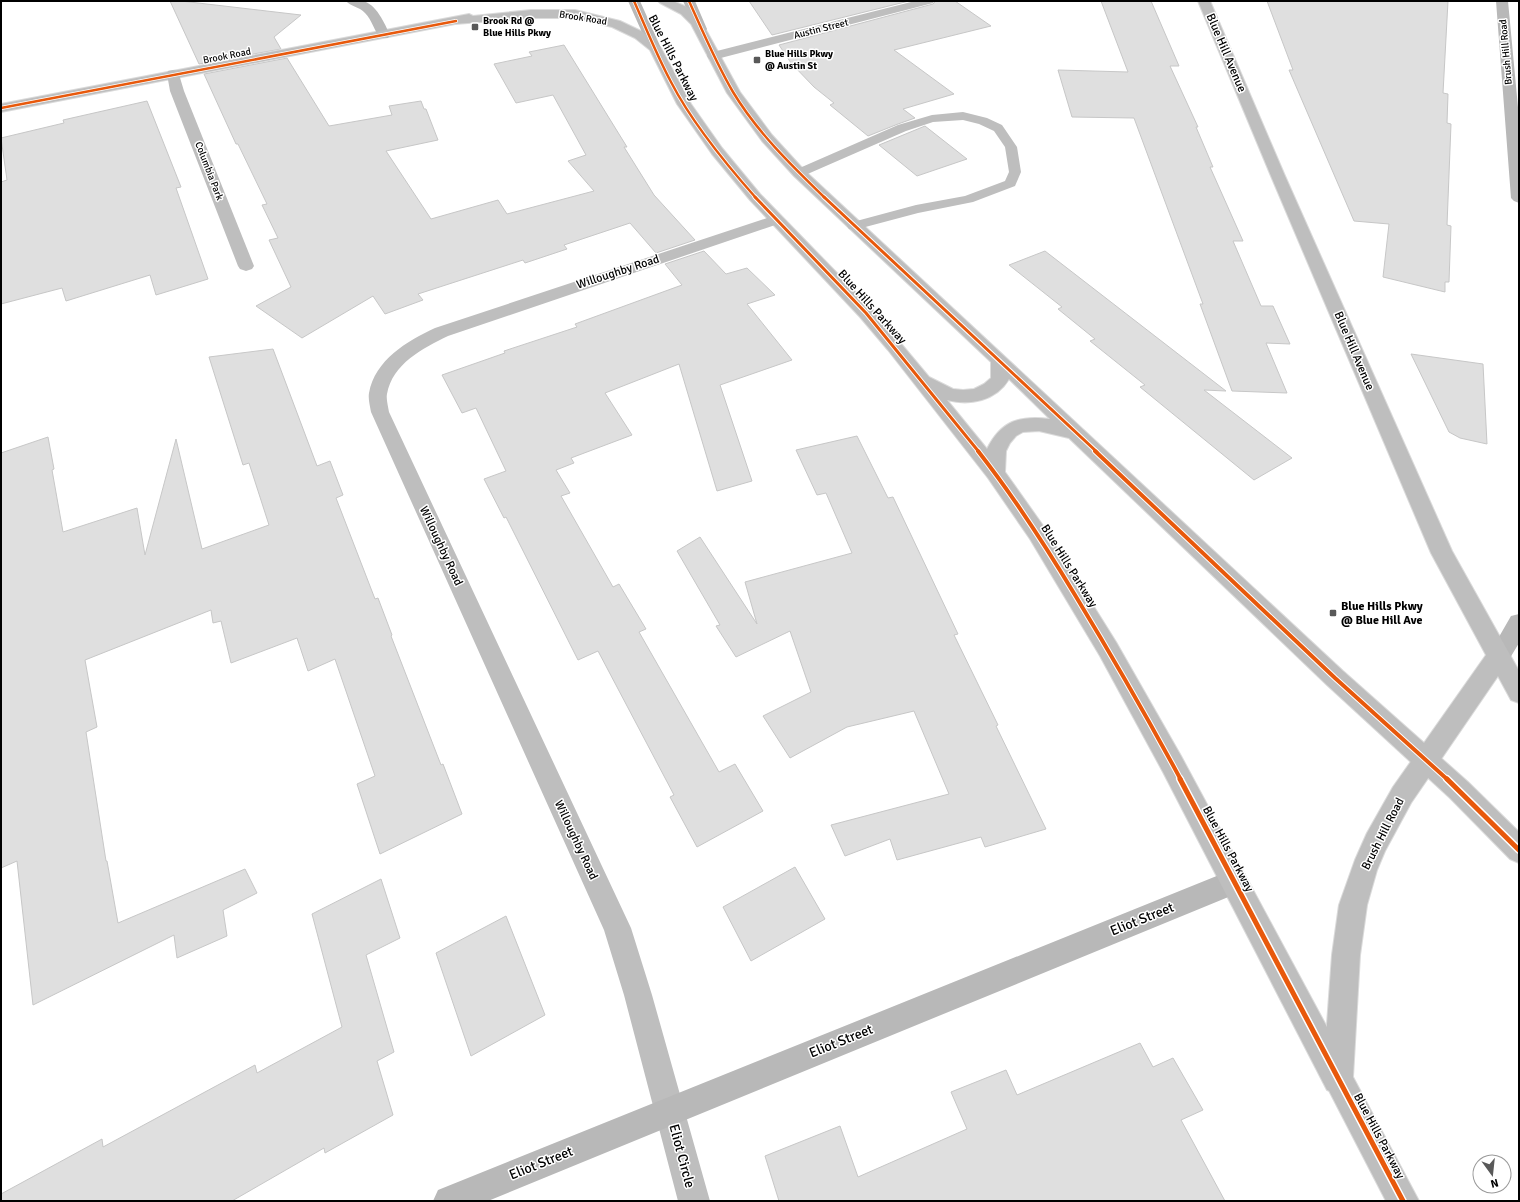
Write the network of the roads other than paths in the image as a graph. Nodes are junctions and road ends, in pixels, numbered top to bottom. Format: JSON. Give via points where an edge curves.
{"nodes":[{"id":1,"x":352,"y":1,"type":"edge"},
{"id":2,"x":634,"y":1,"type":"edge"},
{"id":3,"x":664,"y":1,"type":"edge"},
{"id":4,"x":689,"y":1,"type":"edge"},
{"id":5,"x":929,"y":1,"type":"edge"},
{"id":6,"x":1204,"y":1,"type":"edge"},
{"id":7,"x":1502,"y":1,"type":"edge"},
{"id":8,"x":554,"y":2,"type":"edge"},
{"id":9,"x":456,"y":21,"type":"junction"},
{"id":10,"x":701,"y":28,"type":"junction"},
{"id":11,"x":384,"y":35,"type":"junction"},
{"id":12,"x":655,"y":48,"type":"junction"},
{"id":13,"x":713,"y":56,"type":"junction"},
{"id":14,"x":173,"y":74,"type":"junction"},
{"id":15,"x":1,"y":108,"type":"edge"},
{"id":16,"x":798,"y":173,"type":"junction"},
{"id":17,"x":1519,"y":198,"type":"edge"},
{"id":18,"x":776,"y":220,"type":"junction"},
{"id":19,"x":854,"y":226,"type":"junction"},
{"id":20,"x":246,"y":266,"type":"dead end"},
{"id":21,"x":999,"y":360,"type":"junction"},
{"id":22,"x":921,"y":379,"type":"junction"},
{"id":23,"x":1076,"y":432,"type":"junction"},
{"id":24,"x":995,"y":472,"type":"junction"},
{"id":25,"x":1519,"y":623,"type":"edge"},
{"id":26,"x":1499,"y":656,"type":"junction"},
{"id":27,"x":1519,"y":693,"type":"edge"},
{"id":28,"x":1425,"y":760,"type":"junction"},
{"id":29,"x":1519,"y":850,"type":"edge"},
{"id":30,"x":1234,"y":882,"type":"junction"},
{"id":31,"x":1338,"y":1079,"type":"junction"},
{"id":32,"x":669,"y":1110,"type":"junction"},
{"id":33,"x":449,"y":1201,"type":"edge"},
{"id":34,"x":694,"y":1201,"type":"edge"},
{"id":35,"x":1403,"y":1201,"type":"edge"}],
"edges":[{"from":1,"to":11,"type":"main road","via":[[359,2],[369,9]]},
{"from":2,"to":12,"type":"main road","name":"Blue Hills Parkway"},
{"from":3,"to":10,"type":"main road","via":[[685,11]]},
{"from":4,"to":10,"type":"main road"},
{"from":5,"to":13,"type":"main road","name":"Austin Street"},
{"from":6,"to":26,"type":"main road","name":"Blue Hill Avenue","via":[[1442,553]]},
{"from":7,"to":17,"type":"main road","name":"Brush Hill Road"},
{"from":8,"to":9,"type":"main road","name":"Brook Road"},
{"from":9,"to":11,"type":"main road","name":"Brook Road"},
{"from":9,"to":12,"type":"main road","name":"Brook Road","via":[[532,14],[575,14],[622,26]]},
{"from":10,"to":13,"type":"main road"},
{"from":11,"to":14,"type":"main road","name":"Brook Road"},
{"from":12,"to":18,"type":"main road","name":"Blue Hills Parkway","via":[[671,82],[699,126],[736,176]]},
{"from":13,"to":16,"type":"main road","via":[[750,116]]},
{"from":14,"to":15,"type":"main road","name":"Brook Road"},
{"from":14,"to":20,"type":"main road","name":"Columbia Park","via":[[177,91]]},
{"from":16,"to":19,"type":"main road"},
{"from":16,"to":19,"type":"lane","via":[[902,128],[932,119],[963,116],[982,121],[998,128],[1011,148],[1015,172],[1010,183],[968,199],[916,209]]},
{"from":18,"to":22,"type":"main road","name":"Blue Hills Parkway","via":[[866,313]]},
{"from":18,"to":32,"type":"main road","name":"Willoughby Road","via":[[453,327],[409,349],[383,378],[378,395],[380,412],[617,928]]},
{"from":19,"to":21,"type":"main road"},
{"from":21,"to":22,"type":"main road","via":[[1001,375],[994,387],[975,396],[950,395]]},
{"from":21,"to":23,"type":"main road"},
{"from":22,"to":24,"type":"main road","name":"Blue Hills Parkway"},
{"from":23,"to":24,"type":"main road","via":[[1051,425],[1030,424],[1015,428],[1003,436],[995,452]]},
{"from":23,"to":28,"type":"main road"},
{"from":24,"to":30,"type":"main road","name":"Blue Hills Parkway","via":[[1037,533],[1108,649]]},
{"from":25,"to":26,"type":"main road","name":"Brush Hill Road"},
{"from":26,"to":27,"type":"main road","name":"Blue Hill Avenue"},
{"from":26,"to":28,"type":"main road","name":"Brush Hill Road"},
{"from":28,"to":29,"type":"main road","via":[[1493,822]]},
{"from":28,"to":31,"type":"main road","name":"Brush Hill Road","via":[[1376,842],[1355,898],[1346,955]]},
{"from":30,"to":31,"type":"main road","name":"Blue Hills Parkway"},
{"from":30,"to":32,"type":"main road","name":"Eliot Street"},
{"from":31,"to":35,"type":"main road","name":"Blue Hills Parkway"},
{"from":32,"to":33,"type":"main road","name":"Eliot Street"},
{"from":32,"to":34,"type":"main road","name":"Eliot Circle"}]}
